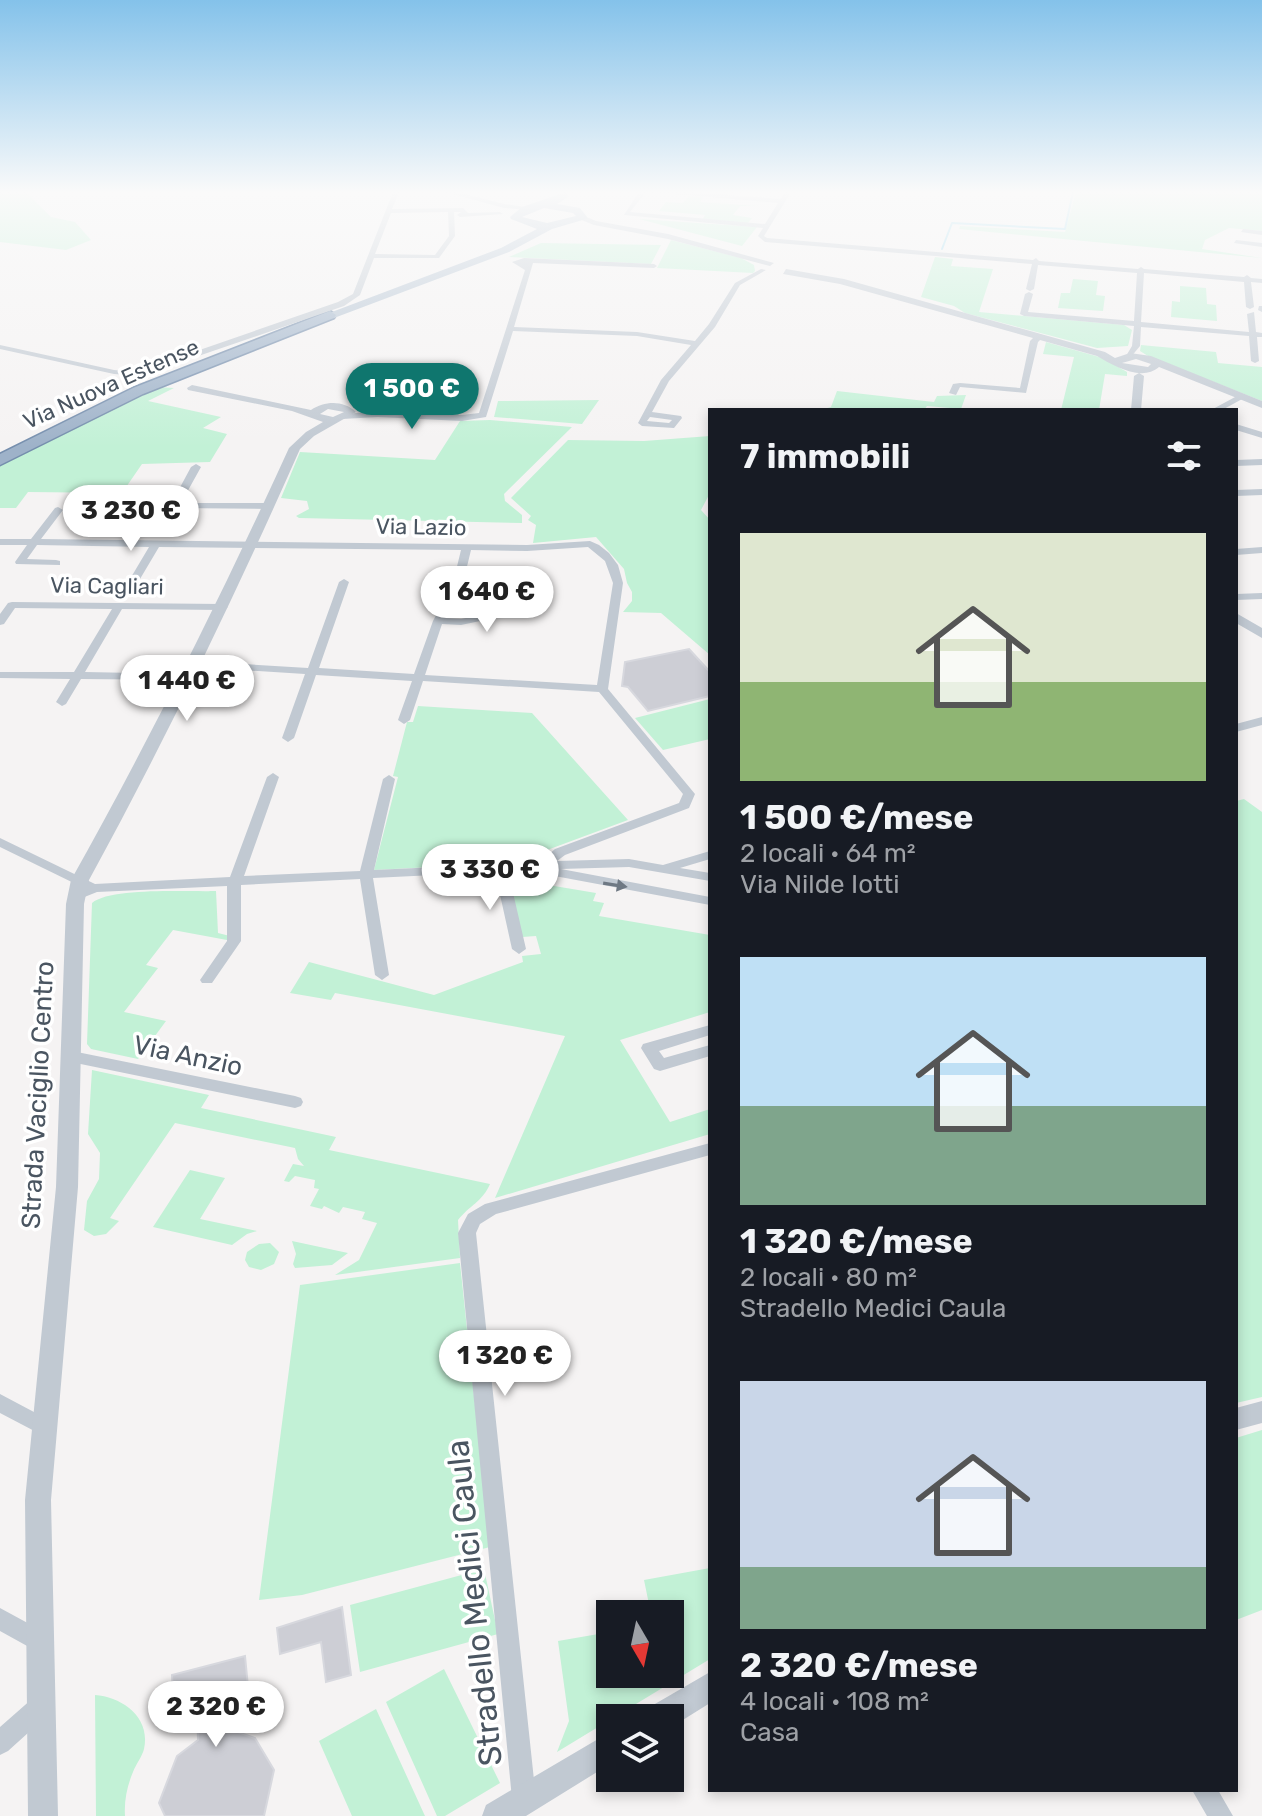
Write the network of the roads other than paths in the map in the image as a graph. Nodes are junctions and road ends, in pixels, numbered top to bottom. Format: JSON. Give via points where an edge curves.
{"nodes":[{"id":1,"x":362,"y":277,"type":"edge"},
{"id":2,"x":431,"y":277,"type":"edge"},
{"id":3,"x":525,"y":277,"type":"edge"},
{"id":4,"x":751,"y":277,"type":"edge"},
{"id":5,"x":815,"y":277,"type":"edge"},
{"id":6,"x":1032,"y":277,"type":"edge"},
{"id":7,"x":1141,"y":277,"type":"edge"},
{"id":8,"x":1230,"y":277,"type":"edge"},
{"id":9,"x":1247,"y":278,"type":"junction"},
{"id":10,"x":1262,"y":280,"type":"edge"},
{"id":11,"x":1248,"y":289,"type":"junction"},
{"id":12,"x":1262,"y":291,"type":"edge"},
{"id":13,"x":330,"y":315,"type":"junction"},
{"id":14,"x":1137,"y":325,"type":"junction"},
{"id":15,"x":510,"y":329,"type":"junction"},
{"id":16,"x":1258,"y":336,"type":"edge"},
{"id":17,"x":1039,"y":337,"type":"junction"},
{"id":18,"x":695,"y":343,"type":"junction"},
{"id":19,"x":0,"y":347,"type":"edge"},
{"id":20,"x":1127,"y":355,"type":"junction"},
{"id":21,"x":1255,"y":361,"type":"dead end"},
{"id":22,"x":196,"y":368,"type":"junction"},
{"id":23,"x":1145,"y":368,"type":"junction"},
{"id":24,"x":187,"y":387,"type":"junction"},
{"id":25,"x":138,"y":391,"type":"junction"},
{"id":26,"x":953,"y":393,"type":"dead end"},
{"id":27,"x":1240,"y":398,"type":"junction"},
{"id":28,"x":1262,"y":405,"type":"edge"},
{"id":29,"x":1136,"y":408,"type":"edge"},
{"id":30,"x":1219,"y":408,"type":"edge"},
{"id":31,"x":319,"y":413,"type":"junction"},
{"id":32,"x":647,"y":414,"type":"dead end"},
{"id":33,"x":343,"y":415,"type":"junction"},
{"id":34,"x":1238,"y":428,"type":"edge"},
{"id":35,"x":310,"y":434,"type":"junction"},
{"id":36,"x":1262,"y":435,"type":"edge"},
{"id":37,"x":0,"y":453,"type":"edge"},
{"id":38,"x":0,"y":460,"type":"edge"},
{"id":39,"x":1262,"y":462,"type":"edge"},
{"id":40,"x":1238,"y":463,"type":"edge"},
{"id":41,"x":196,"y":467,"type":"dead end"},
{"id":42,"x":1262,"y":492,"type":"edge"},
{"id":43,"x":1238,"y":493,"type":"edge"},
{"id":44,"x":269,"y":506,"type":"junction"},
{"id":45,"x":58,"y":510,"type":"dead end"},
{"id":46,"x":0,"y":542,"type":"edge"},
{"id":47,"x":34,"y":542,"type":"junction"},
{"id":48,"x":156,"y":544,"type":"junction"},
{"id":49,"x":251,"y":545,"type":"junction"},
{"id":50,"x":467,"y":548,"type":"junction"},
{"id":51,"x":1262,"y":550,"type":"edge"},
{"id":52,"x":1238,"y":552,"type":"edge"},
{"id":53,"x":56,"y":563,"type":"dead end"},
{"id":54,"x":135,"y":579,"type":"dead end"},
{"id":55,"x":344,"y":582,"type":"dead end"},
{"id":56,"x":1262,"y":596,"type":"edge"},
{"id":57,"x":1238,"y":597,"type":"edge"},
{"id":58,"x":119,"y":606,"type":"junction"},
{"id":59,"x":538,"y":606,"type":"dead end"},
{"id":60,"x":223,"y":607,"type":"junction"},
{"id":61,"x":1238,"y":618,"type":"edge"},
{"id":62,"x":438,"y":621,"type":"junction"},
{"id":63,"x":0,"y":622,"type":"edge"},
{"id":64,"x":1262,"y":634,"type":"edge"},
{"id":65,"x":191,"y":671,"type":"junction"},
{"id":66,"x":312,"y":671,"type":"junction"},
{"id":67,"x":0,"y":675,"type":"edge"},
{"id":68,"x":78,"y":676,"type":"junction"},
{"id":69,"x":418,"y":678,"type":"junction"},
{"id":70,"x":602,"y":689,"type":"junction"},
{"id":71,"x":62,"y":702,"type":"dead end"},
{"id":72,"x":404,"y":720,"type":"dead end"},
{"id":73,"x":1262,"y":721,"type":"edge"},
{"id":74,"x":1241,"y":726,"type":"edge"},
{"id":75,"x":1262,"y":736,"type":"edge"},
{"id":76,"x":288,"y":738,"type":"dead end"},
{"id":77,"x":273,"y":777,"type":"dead end"},
{"id":78,"x":389,"y":779,"type":"dead end"},
{"id":79,"x":0,"y":842,"type":"edge"},
{"id":80,"x":708,"y":856,"type":"edge"},
{"id":81,"x":540,"y":868,"type":"junction"},
{"id":82,"x":501,"y":869,"type":"junction"},
{"id":83,"x":663,"y":869,"type":"junction"},
{"id":84,"x":366,"y":875,"type":"junction"},
{"id":85,"x":708,"y":877,"type":"edge"},
{"id":86,"x":236,"y":882,"type":"junction"},
{"id":87,"x":84,"y":888,"type":"junction"},
{"id":88,"x":708,"y":901,"type":"edge"},
{"id":89,"x":519,"y":949,"type":"dead end"},
{"id":90,"x":382,"y":975,"type":"dead end"},
{"id":91,"x":207,"y":980,"type":"dead end"},
{"id":92,"x":708,"y":1031,"type":"edge"},
{"id":93,"x":708,"y":1051,"type":"edge"},
{"id":94,"x":72,"y":1057,"type":"junction"},
{"id":95,"x":295,"y":1102,"type":"dead end"},
{"id":96,"x":708,"y":1150,"type":"edge"},
{"id":97,"x":0,"y":1403,"type":"edge"},
{"id":98,"x":1262,"y":1412,"type":"edge"},
{"id":99,"x":1238,"y":1418,"type":"edge"},
{"id":100,"x":42,"y":1426,"type":"junction"},
{"id":101,"x":0,"y":1619,"type":"edge"},
{"id":102,"x":38,"y":1641,"type":"junction"},
{"id":103,"x":707,"y":1692,"type":"edge"},
{"id":104,"x":684,"y":1704,"type":"edge"},
{"id":105,"x":41,"y":1706,"type":"junction"},
{"id":106,"x":0,"y":1743,"type":"edge"},
{"id":107,"x":596,"y":1756,"type":"edge"},
{"id":108,"x":1205,"y":1792,"type":"edge"},
{"id":109,"x":524,"y":1800,"type":"junction"},
{"id":110,"x":43,"y":1816,"type":"edge"},
{"id":111,"x":497,"y":1816,"type":"edge"},
{"id":112,"x":1221,"y":1816,"type":"edge"}],
"edges":[{"from":1,"to":19,"type":"street","via":[[351,299],[137,374]]},
{"from":2,"to":13,"type":"main road","name":"Via Nuova Estense"},
{"from":3,"to":15,"type":"street"},
{"from":4,"to":18,"type":"street","via":[[737,284]]},
{"from":5,"to":17,"type":"street"},
{"from":6,"to":14,"type":"street","via":[[1024,314]]},
{"from":7,"to":14,"type":"street"},
{"from":8,"to":9,"type":"street"},
{"from":9,"to":10,"type":"street"},
{"from":9,"to":11,"type":"street"},
{"from":11,"to":12,"type":"street"},
{"from":11,"to":16,"type":"street"},
{"from":13,"to":22,"type":"highway","name":"Via Nuova Estense"},
{"from":13,"to":37,"type":"highway","name":"Via Nuova Estense","via":[[139,385]]},
{"from":14,"to":16,"type":"street"},
{"from":14,"to":20,"type":"street"},
{"from":15,"to":18,"type":"street","via":[[637,334]]},
{"from":15,"to":33,"type":"street","via":[[483,415]]},
{"from":16,"to":21,"type":"street"},
{"from":17,"to":20,"type":"street","via":[[1101,354]]},
{"from":17,"to":26,"type":"street","via":[[1023,391],[960,385]]},
{"from":18,"to":32,"type":"street","via":[[665,380]]},
{"from":20,"to":23,"type":"street"},
{"from":20,"to":23,"type":"street"},
{"from":22,"to":24,"type":"highway","via":[[178,379]]},
{"from":22,"to":25,"type":"highway","name":"Via Nuova Estense"},
{"from":23,"to":27,"type":"street","via":[[1189,375]]},
{"from":23,"to":29,"type":"street"},
{"from":24,"to":25,"type":"highway"},
{"from":24,"to":31,"type":"street"},
{"from":25,"to":38,"type":"highway","name":"Via Nuova Estense"},
{"from":27,"to":28,"type":"street"},
{"from":27,"to":30,"type":"street"},
{"from":31,"to":33,"type":"street"},
{"from":31,"to":35,"type":"street","name":"Strada Vaciglio Centro"},
{"from":33,"to":35,"type":"street","name":"Strada Vaciglio Centro"},
{"from":34,"to":36,"type":"street"},
{"from":35,"to":44,"type":"street","name":"Strada Vaciglio Centro","via":[[295,448]]},
{"from":39,"to":40,"type":"street"},
{"from":41,"to":44,"type":"street","via":[[175,506]]},
{"from":42,"to":43,"type":"street"},
{"from":44,"to":49,"type":"street","name":"Strada Vaciglio Centro"},
{"from":45,"to":47,"type":"street"},
{"from":46,"to":47,"type":"street","name":"Via Lazio"},
{"from":47,"to":48,"type":"street","name":"Via Lazio"},
{"from":47,"to":53,"type":"street","via":[[20,562]]},
{"from":48,"to":49,"type":"street","name":"Via Lazio"},
{"from":48,"to":54,"type":"street"},
{"from":49,"to":50,"type":"street","name":"Via Lazio"},
{"from":49,"to":60,"type":"street","name":"Strada Vaciglio Centro"},
{"from":50,"to":62,"type":"street","via":[[458,583]]},
{"from":50,"to":70,"type":"street","name":"Via Lazio","via":[[597,547],[616,569],[618,583]]},
{"from":51,"to":52,"type":"street"},
{"from":55,"to":66,"type":"street"},
{"from":56,"to":57,"type":"street"},
{"from":58,"to":60,"type":"street","name":"Via Cagliari"},
{"from":58,"to":63,"type":"street","name":"Via Cagliari","via":[[12,605]]},
{"from":58,"to":68,"type":"street"},
{"from":59,"to":62,"type":"street","via":[[461,622]]},
{"from":60,"to":65,"type":"street","name":"Strada Vaciglio Centro"},
{"from":61,"to":64,"type":"street"},
{"from":62,"to":69,"type":"street"},
{"from":65,"to":66,"type":"street"},
{"from":65,"to":68,"type":"street"},
{"from":65,"to":87,"type":"street","name":"Strada Vaciglio Centro"},
{"from":66,"to":69,"type":"street"},
{"from":66,"to":76,"type":"street"},
{"from":67,"to":68,"type":"street"},
{"from":68,"to":71,"type":"street"},
{"from":69,"to":70,"type":"street"},
{"from":69,"to":72,"type":"street"},
{"from":70,"to":81,"type":"street","via":[[689,794],[684,805],[560,852]]},
{"from":73,"to":74,"type":"street"},
{"from":74,"to":75,"type":"street"},
{"from":77,"to":86,"type":"street"},
{"from":78,"to":84,"type":"street"},
{"from":79,"to":87,"type":"street"},
{"from":80,"to":83,"type":"street"},
{"from":81,"to":82,"type":"street"},
{"from":81,"to":83,"type":"street","via":[[629,863]]},
{"from":81,"to":88,"type":"street","one_way":true},
{"from":82,"to":84,"type":"street"},
{"from":82,"to":89,"type":"street"},
{"from":83,"to":85,"type":"street"},
{"from":84,"to":86,"type":"street"},
{"from":84,"to":90,"type":"street"},
{"from":86,"to":87,"type":"street"},
{"from":86,"to":91,"type":"street","via":[[234,941]]},
{"from":87,"to":94,"type":"street","name":"Strada Vaciglio Centro"},
{"from":92,"to":93,"type":"street","via":[[649,1048],[660,1065]]},
{"from":94,"to":95,"type":"street","name":"Via Anzio"},
{"from":94,"to":100,"type":"street","name":"Strada Vaciglio Centro","via":[[67,1187]]},
{"from":96,"to":109,"type":"street","name":"Stradello Medici Caula","via":[[491,1209],[474,1219],[467,1233]]},
{"from":97,"to":100,"type":"street"},
{"from":98,"to":99,"type":"street"},
{"from":100,"to":102,"type":"street","name":"Strada Vaciglio Centro"},
{"from":101,"to":102,"type":"street"},
{"from":102,"to":105,"type":"street","name":"Strada Vaciglio Centro"},
{"from":103,"to":104,"type":"street"},
{"from":105,"to":106,"type":"street"},
{"from":105,"to":110,"type":"street","name":"Strada Vaciglio Centro"},
{"from":107,"to":109,"type":"street"},
{"from":108,"to":112,"type":"street"},
{"from":109,"to":111,"type":"street"}]}
